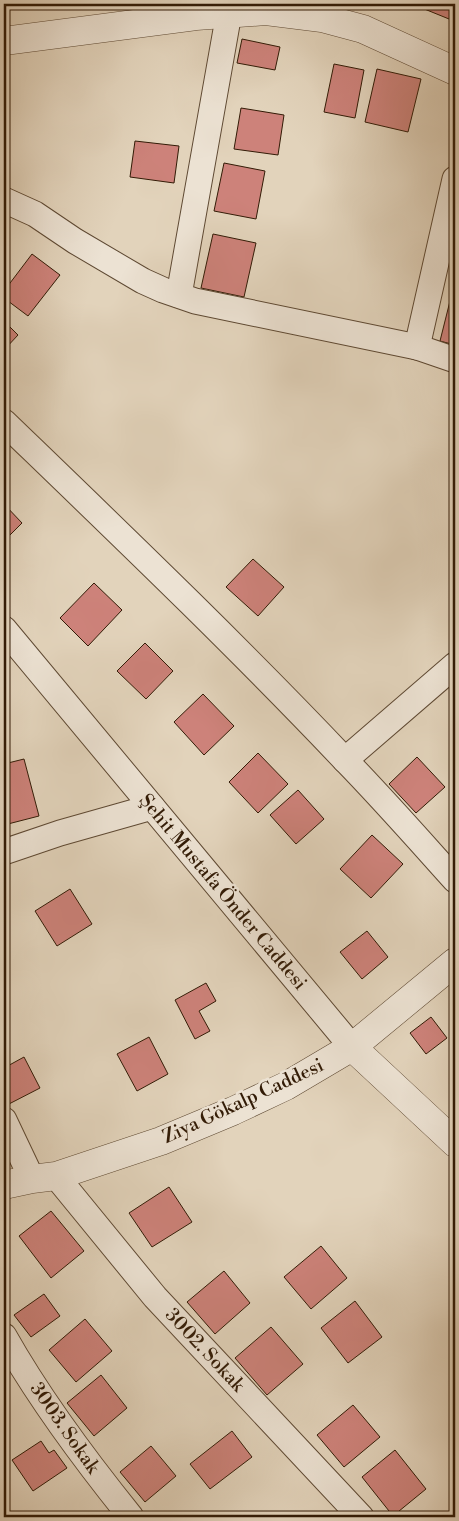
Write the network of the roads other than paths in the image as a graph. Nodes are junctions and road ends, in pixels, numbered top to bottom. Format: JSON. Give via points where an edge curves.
{"nodes":[{"id":1,"x":229,"y":13,"type":"junction"},
{"id":2,"x":4,"y":40,"type":"edge"},
{"id":3,"x":455,"y":71,"type":"edge"},
{"id":4,"x":455,"y":179,"type":"edge"},
{"id":5,"x":4,"y":200,"type":"edge"},
{"id":6,"x":179,"y":295,"type":"junction"},
{"id":7,"x":417,"y":347,"type":"junction"},
{"id":8,"x":455,"y":360,"type":"edge"},
{"id":9,"x":4,"y":422,"type":"edge"},
{"id":10,"x":4,"y":629,"type":"edge"},
{"id":11,"x":455,"y":665,"type":"edge"},
{"id":12,"x":345,"y":760,"type":"junction"},
{"id":13,"x":152,"y":807,"type":"junction"},
{"id":14,"x":4,"y":852,"type":"edge"},
{"id":15,"x":455,"y":880,"type":"edge"},
{"id":16,"x":455,"y":962,"type":"edge"},
{"id":17,"x":352,"y":1047,"type":"junction"},
{"id":18,"x":4,"y":1120,"type":"edge"},
{"id":19,"x":455,"y":1143,"type":"edge"},
{"id":20,"x":44,"y":1177,"type":"junction"},
{"id":21,"x":4,"y":1185,"type":"edge"},
{"id":22,"x":4,"y":1336,"type":"edge"},
{"id":23,"x":131,"y":1517,"type":"edge"},
{"id":24,"x":361,"y":1517,"type":"edge"}],
"edges":[{"from":1,"to":2,"type":"street"},
{"from":1,"to":3,"type":"street","via":[[266,11],[322,18],[362,29]]},
{"from":1,"to":6,"type":"street"},
{"from":4,"to":7,"type":"street"},
{"from":5,"to":6,"type":"street","via":[[35,214],[143,281]]},
{"from":6,"to":7,"type":"street"},
{"from":7,"to":8,"type":"street"},
{"from":9,"to":12,"type":"street","via":[[162,574]]},
{"from":10,"to":13,"type":"street","name":"Şehit Mustafa Önder Caddesi"},
{"from":11,"to":12,"type":"street"},
{"from":12,"to":15,"type":"street"},
{"from":13,"to":14,"type":"street"},
{"from":13,"to":17,"type":"street","name":"Şehit Mustafa Önder Caddesi"},
{"from":16,"to":17,"type":"street","name":"Ziya Gökalp Caddesi"},
{"from":17,"to":19,"type":"street","name":"Şehit Mustafa Önder Caddesi"},
{"from":17,"to":20,"type":"street","name":"Ziya Gökalp Caddesi","via":[[286,1086],[233,1111],[161,1141]]},
{"from":18,"to":20,"type":"street","name":"3002. Sokak"},
{"from":20,"to":21,"type":"street","name":"Ziya Gökalp Caddesi"},
{"from":20,"to":24,"type":"street","name":"3002. Sokak"},
{"from":22,"to":23,"type":"street","name":"3003. Sokak","via":[[66,1432]]}]}
